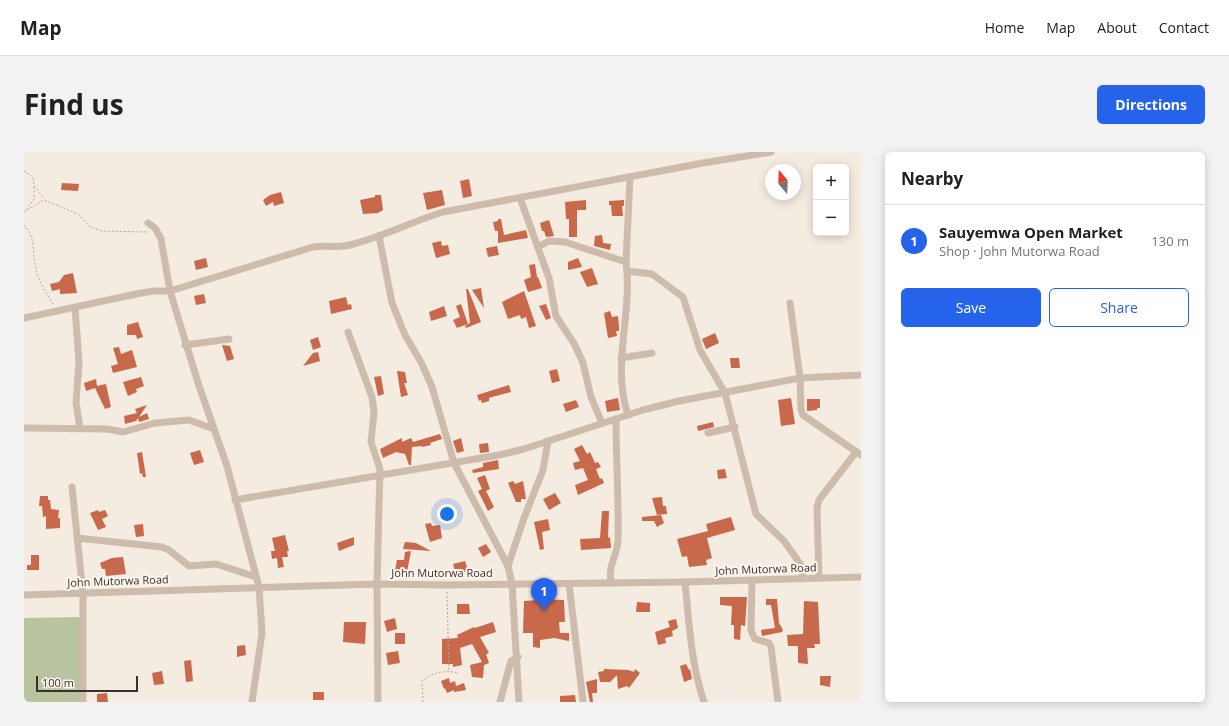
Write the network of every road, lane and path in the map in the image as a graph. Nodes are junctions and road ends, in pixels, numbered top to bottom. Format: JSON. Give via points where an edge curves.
{"nodes":[{"id":1,"x":771,"y":152,"type":"edge"},
{"id":2,"x":24,"y":171,"type":"edge"},
{"id":3,"x":630,"y":177,"type":"junction"},
{"id":4,"x":34,"y":186,"type":"junction"},
{"id":5,"x":520,"y":198,"type":"junction"},
{"id":6,"x":44,"y":200,"type":"junction"},
{"id":7,"x":25,"y":211,"type":"edge"},
{"id":8,"x":148,"y":223,"type":"dead end"},
{"id":9,"x":24,"y":225,"type":"edge"},
{"id":10,"x":158,"y":232,"type":"junction"},
{"id":11,"x":379,"y":236,"type":"junction"},
{"id":12,"x":538,"y":247,"type":"junction"},
{"id":13,"x":626,"y":262,"type":"junction"},
{"id":14,"x":627,"y":271,"type":"junction"},
{"id":15,"x":170,"y":291,"type":"junction"},
{"id":16,"x":790,"y":303,"type":"dead end"},
{"id":17,"x":75,"y":308,"type":"junction"},
{"id":18,"x":57,"y":312,"type":"junction"},
{"id":19,"x":24,"y":318,"type":"edge"},
{"id":20,"x":348,"y":332,"type":"dead end"},
{"id":21,"x":229,"y":339,"type":"dead end"},
{"id":22,"x":185,"y":345,"type":"junction"},
{"id":23,"x":652,"y":353,"type":"dead end"},
{"id":24,"x":621,"y":358,"type":"junction"},
{"id":25,"x":861,"y":375,"type":"edge"},
{"id":26,"x":800,"y":378,"type":"junction"},
{"id":27,"x":725,"y":393,"type":"junction"},
{"id":28,"x":628,"y":415,"type":"junction"},
{"id":29,"x":616,"y":419,"type":"junction"},
{"id":30,"x":602,"y":423,"type":"junction"},
{"id":31,"x":735,"y":427,"type":"junction"},
{"id":32,"x":24,"y":428,"type":"edge"},
{"id":33,"x":80,"y":428,"type":"junction"},
{"id":34,"x":214,"y":429,"type":"junction"},
{"id":35,"x":708,"y":433,"type":"dead end"},
{"id":36,"x":548,"y":441,"type":"junction"},
{"id":37,"x":859,"y":453,"type":"edge"},
{"id":38,"x":454,"y":463,"type":"junction"},
{"id":39,"x":380,"y":474,"type":"junction"},
{"id":40,"x":72,"y":487,"type":"dead end"},
{"id":41,"x":235,"y":500,"type":"junction"},
{"id":42,"x":77,"y":538,"type":"junction"},
{"id":43,"x":508,"y":566,"type":"junction"},
{"id":44,"x":861,"y":577,"type":"edge"},
{"id":45,"x":256,"y":578,"type":"junction"},
{"id":46,"x":819,"y":578,"type":"junction"},
{"id":47,"x":803,"y":579,"type":"junction"},
{"id":48,"x":752,"y":581,"type":"junction"},
{"id":49,"x":685,"y":582,"type":"junction"},
{"id":50,"x":611,"y":583,"type":"junction"},
{"id":51,"x":377,"y":584,"type":"junction"},
{"id":52,"x":512,"y":584,"type":"junction"},
{"id":53,"x":569,"y":584,"type":"junction"},
{"id":54,"x":446,"y":585,"type":"junction"},
{"id":55,"x":259,"y":587,"type":"junction"},
{"id":56,"x":83,"y":594,"type":"junction"},
{"id":57,"x":24,"y":595,"type":"edge"},
{"id":58,"x":518,"y":656,"type":"junction"},
{"id":59,"x":449,"y":671,"type":"junction"},
{"id":60,"x":460,"y":673,"type":"dead end"},
{"id":61,"x":84,"y":702,"type":"edge"},
{"id":62,"x":252,"y":702,"type":"edge"},
{"id":63,"x":378,"y":702,"type":"edge"},
{"id":64,"x":423,"y":702,"type":"edge"},
{"id":65,"x":500,"y":702,"type":"edge"},
{"id":66,"x":519,"y":702,"type":"edge"},
{"id":67,"x":583,"y":702,"type":"edge"},
{"id":68,"x":704,"y":702,"type":"edge"},
{"id":69,"x":778,"y":702,"type":"edge"}],
"edges":[{"from":1,"to":3,"type":"street"},
{"from":2,"to":4,"type":"path","via":[[33,177]]},
{"from":3,"to":5,"type":"street"},
{"from":3,"to":13,"type":"street"},
{"from":4,"to":6,"type":"path"},
{"from":4,"to":7,"type":"path","via":[[34,199]]},
{"from":5,"to":11,"type":"street","via":[[443,212]]},
{"from":5,"to":12,"type":"street"},
{"from":6,"to":7,"type":"path"},
{"from":6,"to":10,"type":"path","via":[[78,214],[90,226],[101,231]]},
{"from":8,"to":10,"type":"street"},
{"from":9,"to":18,"type":"path","via":[[34,241],[34,264],[41,284]]},
{"from":10,"to":15,"type":"street"},
{"from":11,"to":15,"type":"street","via":[[348,246],[313,247]]},
{"from":11,"to":38,"type":"street","via":[[392,303],[405,335],[432,387]]},
{"from":12,"to":13,"type":"street","via":[[549,241],[565,242]]},
{"from":12,"to":30,"type":"street","via":[[549,278],[556,316],[583,363],[591,396]]},
{"from":13,"to":14,"type":"street"},
{"from":14,"to":24,"type":"street","via":[[627,323]]},
{"from":14,"to":27,"type":"street","via":[[652,274],[683,296],[700,350]]},
{"from":15,"to":17,"type":"street","via":[[147,292]]},
{"from":15,"to":22,"type":"street"},
{"from":16,"to":26,"type":"street"},
{"from":17,"to":18,"type":"street"},
{"from":17,"to":33,"type":"street","via":[[79,362],[76,403]]},
{"from":18,"to":19,"type":"street"},
{"from":20,"to":39,"type":"street","via":[[372,397],[374,412],[371,442]]},
{"from":21,"to":22,"type":"street"},
{"from":22,"to":34,"type":"street"},
{"from":23,"to":24,"type":"street"},
{"from":24,"to":28,"type":"street","via":[[621,385]]},
{"from":25,"to":26,"type":"street"},
{"from":26,"to":27,"type":"street"},
{"from":26,"to":37,"type":"street","via":[[800,406],[804,415]]},
{"from":27,"to":28,"type":"street","via":[[679,401]]},
{"from":27,"to":31,"type":"street"},
{"from":28,"to":29,"type":"street"},
{"from":29,"to":30,"type":"street"},
{"from":29,"to":50,"type":"street","via":[[618,543],[609,573]]},
{"from":30,"to":36,"type":"street"},
{"from":31,"to":35,"type":"street"},
{"from":31,"to":47,"type":"street","via":[[756,514],[784,541],[800,565]]},
{"from":32,"to":33,"type":"street"},
{"from":33,"to":34,"type":"street","via":[[123,432],[155,423],[189,420]]},
{"from":34,"to":41,"type":"street"},
{"from":36,"to":38,"type":"street","via":[[524,449]]},
{"from":36,"to":43,"type":"street","via":[[543,470]]},
{"from":37,"to":46,"type":"street","via":[[819,500]]},
{"from":38,"to":39,"type":"street"},
{"from":38,"to":43,"type":"street"},
{"from":39,"to":41,"type":"street"},
{"from":39,"to":51,"type":"street"},
{"from":40,"to":42,"type":"street"},
{"from":41,"to":45,"type":"street"},
{"from":42,"to":45,"type":"street","via":[[162,547],[189,566],[216,564]]},
{"from":42,"to":56,"type":"street"},
{"from":43,"to":52,"type":"street"},
{"from":44,"to":46,"type":"street","name":"John Mutorwa Road"},
{"from":45,"to":55,"type":"street"},
{"from":46,"to":47,"type":"street","name":"John Mutorwa Road"},
{"from":47,"to":48,"type":"street","name":"John Mutorwa Road"},
{"from":48,"to":49,"type":"street","name":"John Mutorwa Road"},
{"from":48,"to":69,"type":"street","via":[[751,630],[755,639],[769,643],[772,647]]},
{"from":49,"to":50,"type":"street","name":"John Mutorwa Road"},
{"from":49,"to":68,"type":"street","via":[[689,631]]},
{"from":50,"to":53,"type":"street","name":"John Mutorwa Road"},
{"from":51,"to":54,"type":"street","name":"John Mutorwa Road"},
{"from":51,"to":55,"type":"street","name":"John Mutorwa Road"},
{"from":51,"to":63,"type":"street"},
{"from":52,"to":53,"type":"street","name":"John Mutorwa Road"},
{"from":52,"to":54,"type":"street","name":"John Mutorwa Road"},
{"from":52,"to":58,"type":"street"},
{"from":53,"to":67,"type":"street"},
{"from":54,"to":59,"type":"path"},
{"from":55,"to":56,"type":"street","name":"John Mutorwa Road"},
{"from":55,"to":62,"type":"street","via":[[262,633]]},
{"from":56,"to":57,"type":"street","name":"John Mutorwa Road"},
{"from":56,"to":61,"type":"street"},
{"from":58,"to":65,"type":"street","via":[[511,661]]},
{"from":58,"to":66,"type":"street"},
{"from":59,"to":60,"type":"path"},
{"from":59,"to":64,"type":"path","via":[[429,676],[422,681]]}]}
